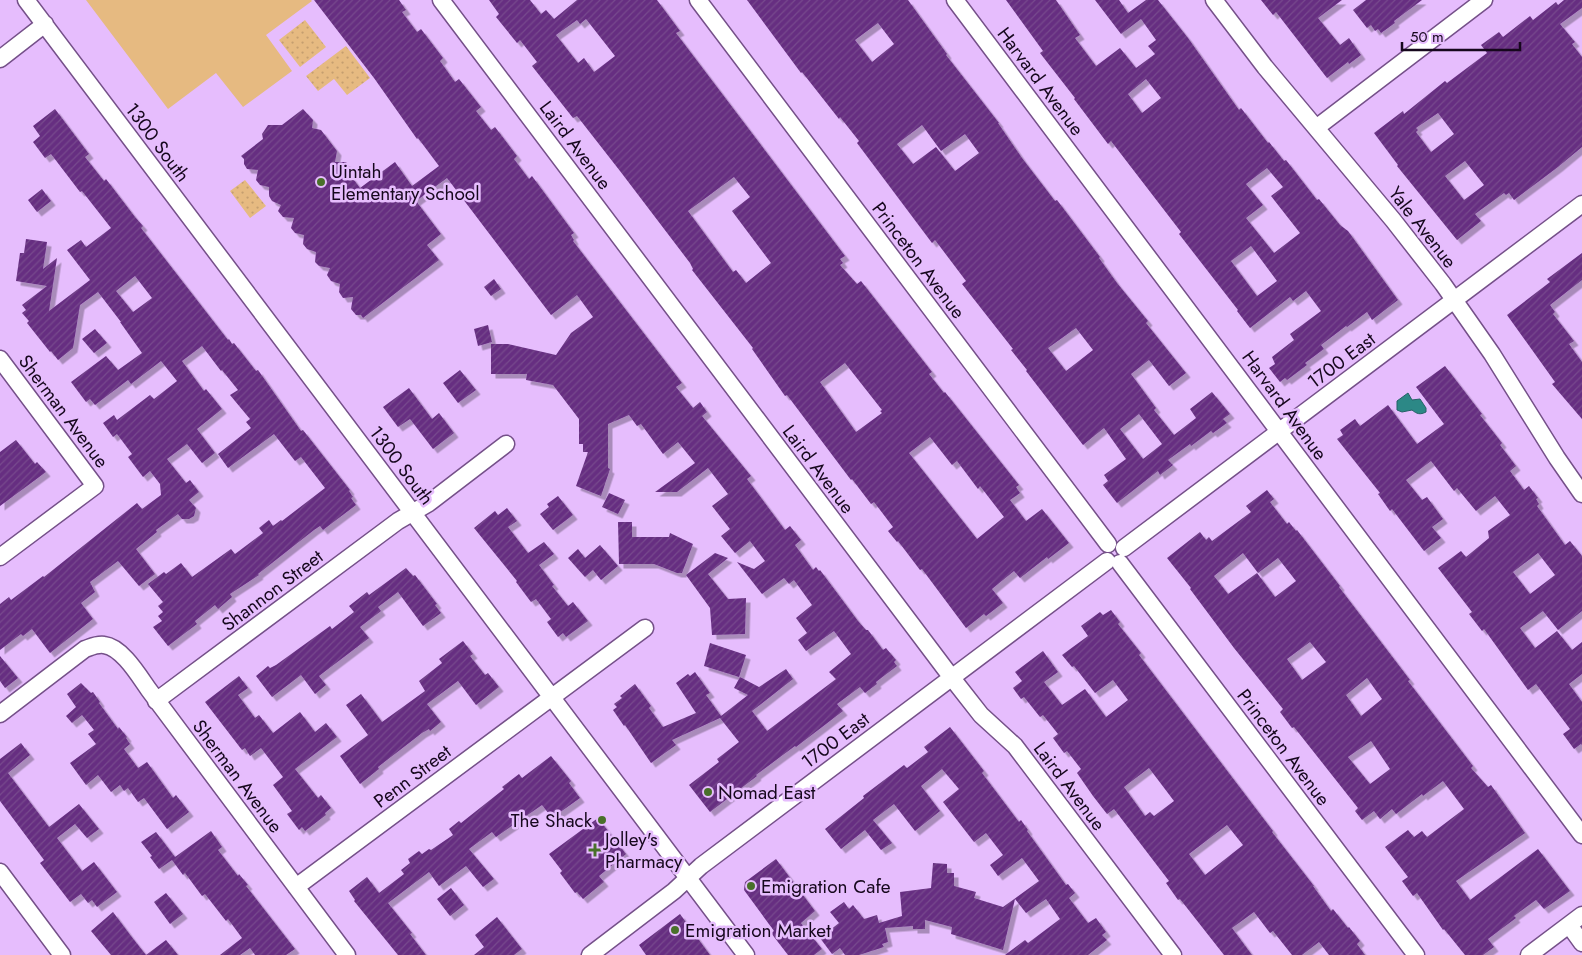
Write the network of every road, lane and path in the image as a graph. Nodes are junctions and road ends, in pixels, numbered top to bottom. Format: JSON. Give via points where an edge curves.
{"nodes":[{"id":1,"x":26,"y":0,"type":"edge"},
{"id":2,"x":441,"y":0,"type":"edge"},
{"id":3,"x":698,"y":0,"type":"edge"},
{"id":4,"x":955,"y":0,"type":"edge"},
{"id":5,"x":1214,"y":0,"type":"edge"},
{"id":6,"x":1484,"y":0,"type":"edge"},
{"id":7,"x":45,"y":24,"type":"junction"},
{"id":8,"x":0,"y":59,"type":"edge"},
{"id":9,"x":1316,"y":128,"type":"junction"},
{"id":10,"x":1582,"y":204,"type":"edge"},
{"id":11,"x":1454,"y":300,"type":"junction"},
{"id":12,"x":0,"y":359,"type":"edge"},
{"id":13,"x":1279,"y":431,"type":"junction"},
{"id":14,"x":506,"y":444,"type":"dead end"},
{"id":15,"x":1582,"y":494,"type":"edge"},
{"id":16,"x":413,"y":512,"type":"junction"},
{"id":17,"x":1115,"y":554,"type":"junction"},
{"id":18,"x":0,"y":557,"type":"edge"},
{"id":19,"x":645,"y":628,"type":"dead end"},
{"id":20,"x":952,"y":678,"type":"junction"},
{"id":21,"x":552,"y":698,"type":"junction"},
{"id":22,"x":156,"y":701,"type":"junction"},
{"id":23,"x":0,"y":714,"type":"edge"},
{"id":24,"x":1582,"y":835,"type":"edge"},
{"id":25,"x":0,"y":872,"type":"edge"},
{"id":26,"x":688,"y":878,"type":"junction"},
{"id":27,"x":296,"y":887,"type":"junction"},
{"id":28,"x":1582,"y":915,"type":"edge"},
{"id":29,"x":1569,"y":925,"type":"junction"},
{"id":30,"x":1582,"y":943,"type":"edge"},
{"id":31,"x":62,"y":955,"type":"edge"},
{"id":32,"x":346,"y":955,"type":"edge"},
{"id":33,"x":590,"y":955,"type":"edge"},
{"id":34,"x":746,"y":955,"type":"edge"},
{"id":35,"x":1173,"y":955,"type":"edge"},
{"id":36,"x":1416,"y":955,"type":"edge"},
{"id":37,"x":1529,"y":955,"type":"edge"}],
"edges":[{"from":1,"to":7,"type":"street","name":"1300 South"},
{"from":2,"to":20,"type":"street","name":"Laird Avenue"},
{"from":3,"to":17,"type":"street","name":"Princeton Avenue"},
{"from":4,"to":13,"type":"street","name":"Harvard Avenue"},
{"from":5,"to":9,"type":"street","name":"Yale Avenue"},
{"from":6,"to":9,"type":"street"},
{"from":7,"to":8,"type":"street"},
{"from":7,"to":16,"type":"street","name":"1300 South"},
{"from":9,"to":11,"type":"street","name":"Yale Avenue","via":[[1394,220]]},
{"from":10,"to":11,"type":"street","name":"1700 East"},
{"from":11,"to":13,"type":"street","name":"1700 East"},
{"from":11,"to":15,"type":"street","name":"Yale Avenue"},
{"from":12,"to":18,"type":"street","name":"Sherman Avenue","via":[[95,486]]},
{"from":13,"to":17,"type":"street","name":"1700 East"},
{"from":13,"to":24,"type":"street","name":"Harvard Avenue"},
{"from":14,"to":16,"type":"street","name":"Shannon Street","via":[[429,504]]},
{"from":16,"to":21,"type":"street","name":"1300 South"},
{"from":16,"to":22,"type":"street","name":"Shannon Street"},
{"from":17,"to":20,"type":"street","name":"1700 East"},
{"from":17,"to":36,"type":"street","name":"Princeton Avenue"},
{"from":19,"to":21,"type":"street","name":"Penn Street"},
{"from":20,"to":26,"type":"street","name":"1700 East"},
{"from":20,"to":35,"type":"street","name":"Laird Avenue","via":[[981,715],[1016,746]]},
{"from":21,"to":26,"type":"street","name":"1300 South"},
{"from":21,"to":27,"type":"street","name":"Penn Street"},
{"from":22,"to":23,"type":"street","name":"Sherman Avenue","via":[[124,657],[114,649],[94,645]]},
{"from":22,"to":27,"type":"street","name":"Sherman Avenue"},
{"from":25,"to":31,"type":"street"},
{"from":26,"to":33,"type":"street","name":"1700 East"},
{"from":26,"to":34,"type":"street","name":"1300 South"},
{"from":27,"to":32,"type":"street","name":"Sherman Avenue"},
{"from":28,"to":29,"type":"street"},
{"from":29,"to":30,"type":"street"},
{"from":29,"to":37,"type":"street"}]}
